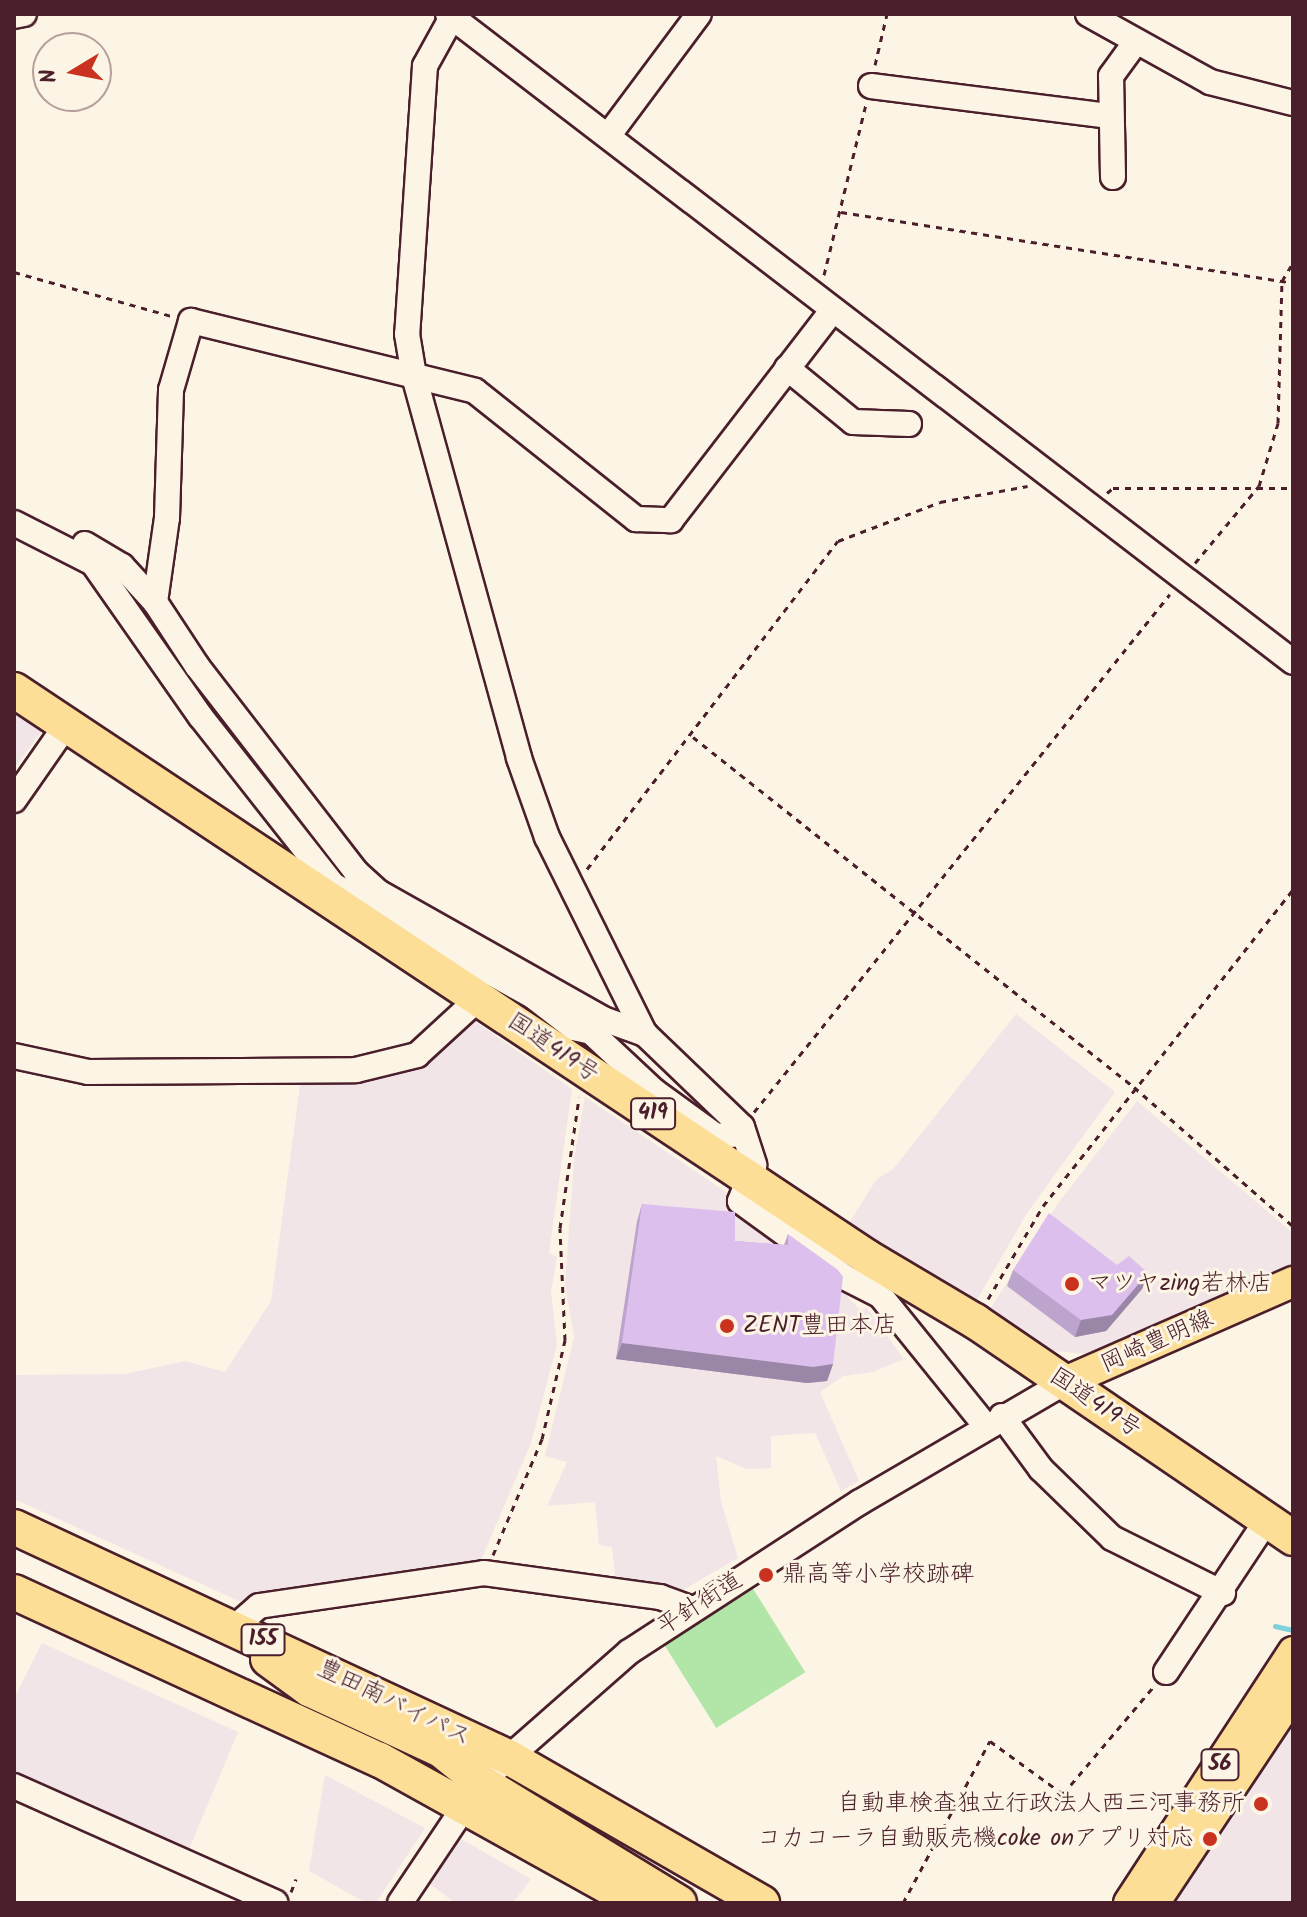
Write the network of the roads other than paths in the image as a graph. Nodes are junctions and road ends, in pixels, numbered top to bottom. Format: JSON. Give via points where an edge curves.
{"nodes":[{"id":1,"x":24,"y":14,"type":"edge"},
{"id":2,"x":699,"y":14,"type":"edge"},
{"id":3,"x":1088,"y":14,"type":"edge"},
{"id":4,"x":14,"y":16,"type":"edge"},
{"id":5,"x":450,"y":16,"type":"edge"},
{"id":6,"x":1135,"y":43,"type":"junction"},
{"id":7,"x":871,"y":86,"type":"road end"},
{"id":8,"x":1293,"y":103,"type":"edge"},
{"id":9,"x":1110,"y":116,"type":"junction"},
{"id":10,"x":608,"y":136,"type":"junction"},
{"id":11,"x":1113,"y":177,"type":"dead end"},
{"id":12,"x":825,"y":305,"type":"junction"},
{"id":13,"x":787,"y":368,"type":"junction"},
{"id":14,"x":414,"y":376,"type":"junction"},
{"id":15,"x":909,"y":424,"type":"dead end"},
{"id":16,"x":14,"y":505,"type":"edge"},
{"id":17,"x":14,"y":523,"type":"edge"},
{"id":18,"x":155,"y":602,"type":"junction"},
{"id":19,"x":1293,"y":662,"type":"edge"},
{"id":20,"x":14,"y":690,"type":"edge"},
{"id":21,"x":67,"y":724,"type":"junction"},
{"id":22,"x":14,"y":800,"type":"edge"},
{"id":23,"x":478,"y":999,"type":"junction"},
{"id":24,"x":645,"y":1034,"type":"junction"},
{"id":25,"x":14,"y":1056,"type":"edge"},
{"id":26,"x":742,"y":1131,"type":"junction"},
{"id":27,"x":747,"y":1175,"type":"junction"},
{"id":28,"x":856,"y":1267,"type":"junction"},
{"id":29,"x":1293,"y":1282,"type":"edge"},
{"id":30,"x":1065,"y":1382,"type":"junction"},
{"id":31,"x":993,"y":1420,"type":"junction"},
{"id":32,"x":14,"y":1527,"type":"edge"},
{"id":33,"x":1280,"y":1529,"type":"edge"},
{"id":34,"x":14,"y":1592,"type":"edge"},
{"id":35,"x":1223,"y":1593,"type":"junction"},
{"id":36,"x":690,"y":1608,"type":"junction"},
{"id":37,"x":204,"y":1613,"type":"junction"},
{"id":38,"x":236,"y":1626,"type":"junction"},
{"id":39,"x":1293,"y":1652,"type":"edge"},
{"id":40,"x":1166,"y":1672,"type":"road end"},
{"id":41,"x":1293,"y":1694,"type":"edge"},
{"id":42,"x":510,"y":1758,"type":"junction"},
{"id":43,"x":14,"y":1786,"type":"edge"},
{"id":44,"x":472,"y":1793,"type":"junction"},
{"id":45,"x":612,"y":1817,"type":"junction"},
{"id":46,"x":275,"y":1902,"type":"edge"},
{"id":47,"x":400,"y":1903,"type":"edge"},
{"id":48,"x":638,"y":1903,"type":"edge"},
{"id":49,"x":679,"y":1903,"type":"edge"},
{"id":50,"x":732,"y":1903,"type":"edge"},
{"id":51,"x":762,"y":1903,"type":"edge"},
{"id":52,"x":1129,"y":1903,"type":"edge"},
{"id":53,"x":1154,"y":1903,"type":"edge"}],
"edges":[{"from":1,"to":4,"type":"street"},
{"from":2,"to":10,"type":"street"},
{"from":3,"to":6,"type":"street"},
{"from":5,"to":10,"type":"street"},
{"from":5,"to":14,"type":"street","via":[[425,66],[407,334]]},
{"from":6,"to":8,"type":"street","via":[[1210,82]]},
{"from":6,"to":9,"type":"street","via":[[1111,76]]},
{"from":7,"to":9,"type":"street"},
{"from":9,"to":11,"type":"street"},
{"from":10,"to":12,"type":"street"},
{"from":12,"to":13,"type":"street"},
{"from":12,"to":19,"type":"street"},
{"from":13,"to":14,"type":"street","via":[[671,520],[636,519],[475,391]]},
{"from":13,"to":15,"type":"street","via":[[853,422]]},
{"from":14,"to":18,"type":"street","via":[[191,321],[171,390],[167,518]]},
{"from":14,"to":24,"type":"street","via":[[519,758],[572,888]]},
{"from":16,"to":18,"type":"street","via":[[122,566]]},
{"from":17,"to":26,"type":"street","via":[[93,563],[201,717],[333,885],[534,997],[574,1028],[591,1032],[654,1091],[716,1136]]},
{"from":18,"to":24,"type":"street","via":[[197,666],[356,872],[378,892],[603,1019]]},
{"from":20,"to":21,"type":"highway","name":"国道419号","number":"419"},
{"from":21,"to":22,"type":"street"},
{"from":21,"to":23,"type":"highway","name":"国道419号","number":"419"},
{"from":23,"to":25,"type":"street","via":[[417,1055],[356,1070],[88,1072]]},
{"from":23,"to":27,"type":"highway","name":"国道419号","number":"419"},
{"from":24,"to":26,"type":"street"},
{"from":26,"to":27,"type":"street","via":[[754,1165]]},
{"from":27,"to":28,"type":"highway","name":"国道419号","number":"419"},
{"from":28,"to":30,"type":"highway","name":"国道419号","number":"419","via":[[975,1321]]},
{"from":28,"to":31,"type":"street"},
{"from":29,"to":30,"type":"main road","name":"岡崎豊明線"},
{"from":30,"to":31,"type":"street","name":"平針街道"},
{"from":30,"to":33,"type":"highway","name":"国道419号","number":"419"},
{"from":31,"to":35,"type":"street","via":[[1112,1538]]},
{"from":31,"to":36,"type":"street","name":"平針街道"},
{"from":32,"to":37,"type":"highway","name":"豊田南バイパス","number":"155"},
{"from":33,"to":35,"type":"street"},
{"from":34,"to":44,"type":"highway","number":"155","via":[[380,1760]]},
{"from":35,"to":40,"type":"street"},
{"from":36,"to":38,"type":"street","via":[[660,1597],[484,1573],[259,1606]]},
{"from":36,"to":42,"type":"street","name":"平針街道","via":[[590,1684]]},
{"from":37,"to":38,"type":"highway","name":"豊田南バイパス","number":"155"},
{"from":37,"to":44,"type":"highway","via":[[309,1689],[441,1750]]},
{"from":38,"to":42,"type":"highway","name":"豊田南バイパス","number":"155"},
{"from":39,"to":52,"type":"main road","number":"56"},
{"from":41,"to":53,"type":"main road","number":"56"},
{"from":42,"to":44,"type":"street","name":"平針街道"},
{"from":42,"to":45,"type":"highway","name":"豊田南バイパス","number":"155"},
{"from":43,"to":46,"type":"street"},
{"from":44,"to":47,"type":"street","name":"平針街道"},
{"from":44,"to":48,"type":"highway","number":"155"},
{"from":44,"to":49,"type":"highway"},
{"from":45,"to":50,"type":"highway"},
{"from":45,"to":51,"type":"highway","name":"豊田南バイパス","number":"155"}]}
